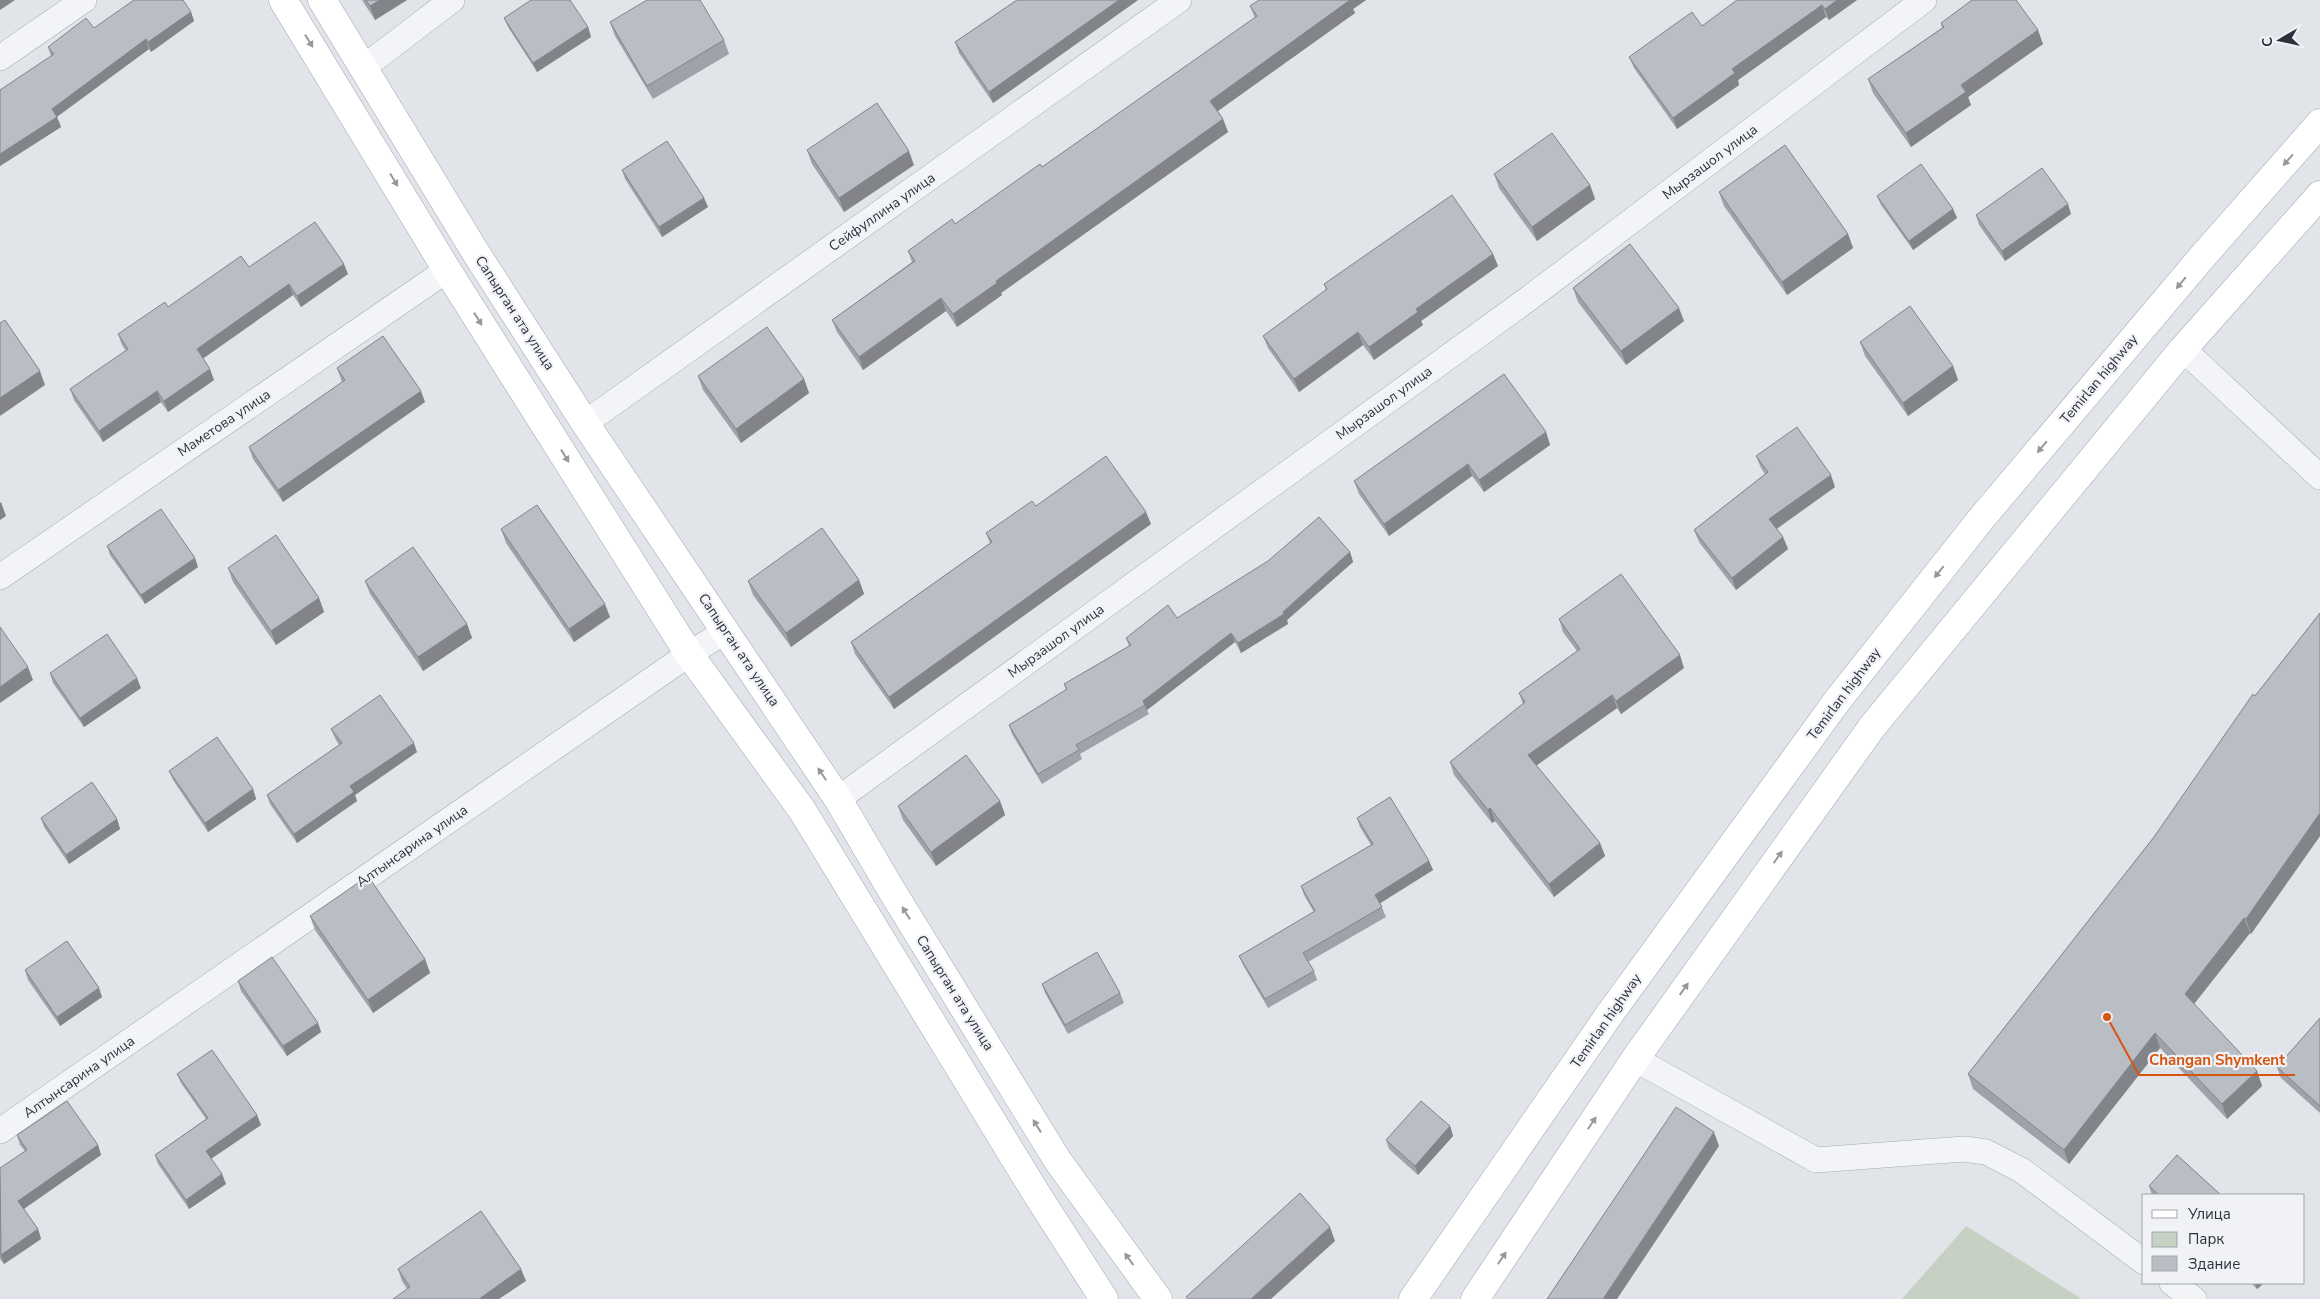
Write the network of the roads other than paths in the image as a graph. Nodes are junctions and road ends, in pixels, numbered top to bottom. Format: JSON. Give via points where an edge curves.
{"nodes":[{"id":1,"x":84,"y":0,"type":"edge"},
{"id":2,"x":283,"y":0,"type":"edge"},
{"id":3,"x":322,"y":0,"type":"edge"},
{"id":4,"x":452,"y":0,"type":"edge"},
{"id":5,"x":1179,"y":0,"type":"edge"},
{"id":6,"x":1924,"y":0,"type":"edge"},
{"id":7,"x":0,"y":58,"type":"edge"},
{"id":8,"x":364,"y":67,"type":"junction"},
{"id":9,"x":2320,"y":124,"type":"edge"},
{"id":10,"x":2320,"y":195,"type":"edge"},
{"id":11,"x":447,"y":270,"type":"junction"},
{"id":12,"x":2183,"y":349,"type":"junction"},
{"id":13,"x":585,"y":423,"type":"junction"},
{"id":14,"x":2320,"y":477,"type":"edge"},
{"id":15,"x":0,"y":577,"type":"edge"},
{"id":16,"x":726,"y":631,"type":"junction"},
{"id":17,"x":690,"y":654,"type":"junction"},
{"id":18,"x":838,"y":799,"type":"junction"},
{"id":19,"x":1634,"y":1059,"type":"junction"},
{"id":20,"x":0,"y":1132,"type":"edge"},
{"id":21,"x":1078,"y":1259,"type":"junction"},
{"id":22,"x":2142,"y":1261,"type":"edge"},
{"id":23,"x":2173,"y":1284,"type":"edge"},
{"id":24,"x":1092,"y":1299,"type":"edge"},
{"id":25,"x":1104,"y":1299,"type":"edge"},
{"id":26,"x":1158,"y":1299,"type":"edge"},
{"id":27,"x":1413,"y":1299,"type":"edge"},
{"id":28,"x":1475,"y":1299,"type":"edge"},
{"id":29,"x":2194,"y":1299,"type":"edge"}],
"edges":[{"from":1,"to":7,"type":"street"},
{"from":2,"to":11,"type":"main road","one_way":true},
{"from":3,"to":8,"type":"main road","name":"Сапырган ата улица"},
{"from":4,"to":8,"type":"street"},
{"from":5,"to":13,"type":"street","name":"Сейфуллина улица"},
{"from":6,"to":18,"type":"street","name":"Мырзашол улица","via":[[1528,300]]},
{"from":8,"to":13,"type":"main road","name":"Сапырган ата улица","via":[[476,253]]},
{"from":9,"to":27,"type":"main road","name":"Temirlan highway","one_way":true,"via":[[2203,256],[1981,519],[1836,701],[1609,1016]]},
{"from":10,"to":12,"type":"main road"},
{"from":11,"to":15,"type":"street","name":"Маметова улица"},
{"from":11,"to":17,"type":"main road","one_way":true},
{"from":12,"to":14,"type":"street"},
{"from":19,"to":12,"type":"main road","one_way":true,"via":[[1872,727]]},
{"from":13,"to":16,"type":"main road","name":"Сапырган ата улица"},
{"from":16,"to":17,"type":"street","name":"Алтынсарина улица"},
{"from":18,"to":16,"type":"main road","name":"Сапырган ата улица","one_way":true},
{"from":17,"to":20,"type":"street","name":"Алтынсарина улица"},
{"from":17,"to":21,"type":"main road","via":[[802,810]]},
{"from":26,"to":18,"type":"main road","name":"Сапырган ата улица","one_way":true,"via":[[1058,1161]]},
{"from":19,"to":22,"type":"street","via":[[1816,1160],[1964,1149],[1986,1152],[2020,1170]]},
{"from":28,"to":19,"type":"main road","one_way":true},
{"from":21,"to":24,"type":"main road"},
{"from":21,"to":25,"type":"main road"},
{"from":23,"to":29,"type":"street"}]}
